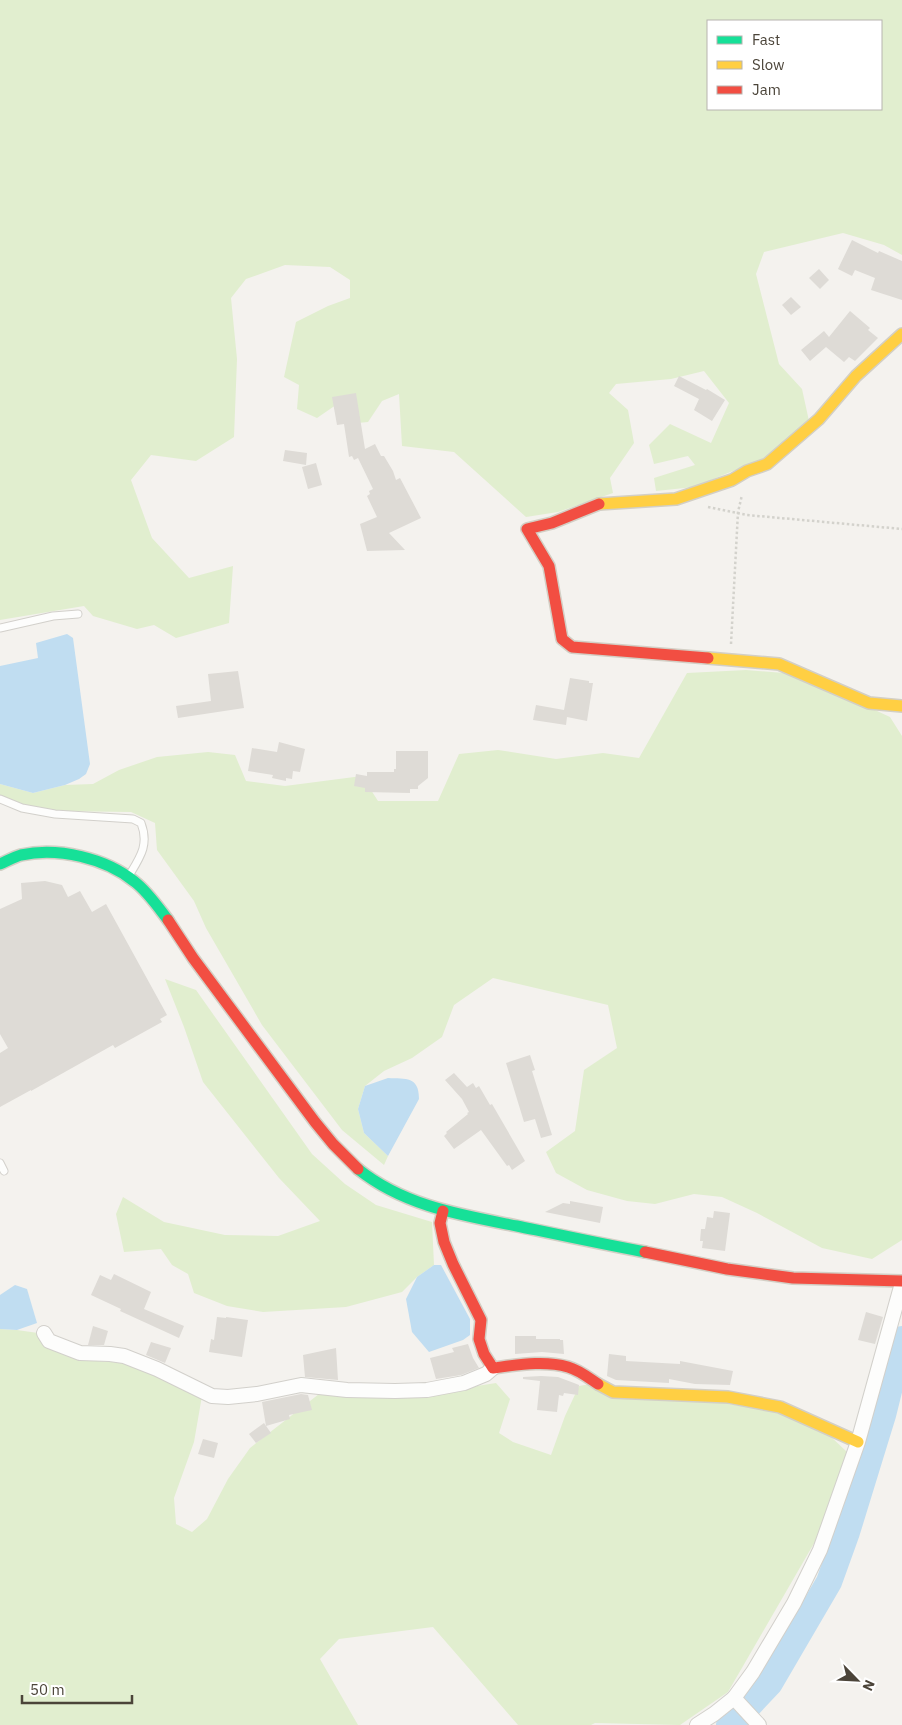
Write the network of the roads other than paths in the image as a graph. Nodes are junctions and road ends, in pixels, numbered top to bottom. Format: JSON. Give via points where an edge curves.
{"nodes":[{"id":1,"x":902,"y":334,"type":"edge"},
{"id":2,"x":78,"y":614,"type":"dead end"},
{"id":3,"x":0,"y":628,"type":"edge"},
{"id":4,"x":902,"y":706,"type":"edge"},
{"id":5,"x":0,"y":799,"type":"edge"},
{"id":6,"x":0,"y":864,"type":"edge"},
{"id":7,"x":128,"y":877,"type":"junction"},
{"id":8,"x":0,"y":1163,"type":"edge"},
{"id":9,"x":4,"y":1171,"type":"dead end"},
{"id":10,"x":443,"y":1211,"type":"junction"},
{"id":11,"x":902,"y":1282,"type":"edge"},
{"id":12,"x":44,"y":1333,"type":"dead end"},
{"id":13,"x":493,"y":1368,"type":"junction"},
{"id":14,"x":858,"y":1442,"type":"junction"},
{"id":15,"x":737,"y":1700,"type":"junction"},
{"id":16,"x":755,"y":1720,"type":"edge"},
{"id":17,"x":697,"y":1725,"type":"edge"}],
"edges":[{"from":1,"to":4,"type":"street","via":[[856,376],[819,419],[767,464],[676,499],[597,504],[528,529],[549,566],[562,639],[572,646],[779,664],[869,703]]},
{"from":2,"to":3,"type":"lane"},
{"from":5,"to":7,"type":"lane","via":[[22,808],[55,814],[133,818],[141,823],[146,838]]},
{"from":6,"to":7,"type":"street","via":[[20,855],[65,854],[98,863]]},
{"from":7,"to":10,"type":"street","via":[[150,896],[326,1138],[373,1181],[416,1203]]},
{"from":8,"to":9,"type":"lane"},
{"from":10,"to":11,"type":"street","via":[[728,1269],[793,1278]]},
{"from":10,"to":13,"type":"street","via":[[440,1222],[444,1242],[480,1320],[479,1339]]},
{"from":11,"to":14,"type":"street"},
{"from":12,"to":13,"type":"street","via":[[49,1341],[80,1353],[124,1356],[157,1368],[212,1396],[257,1394],[301,1385],[347,1390],[427,1390],[464,1383]]},
{"from":13,"to":14,"type":"street","via":[[568,1366],[613,1392],[728,1397],[780,1406]]},
{"from":14,"to":15,"type":"street","via":[[816,1559]]},
{"from":15,"to":16,"type":"street"},
{"from":15,"to":17,"type":"street"}]}
